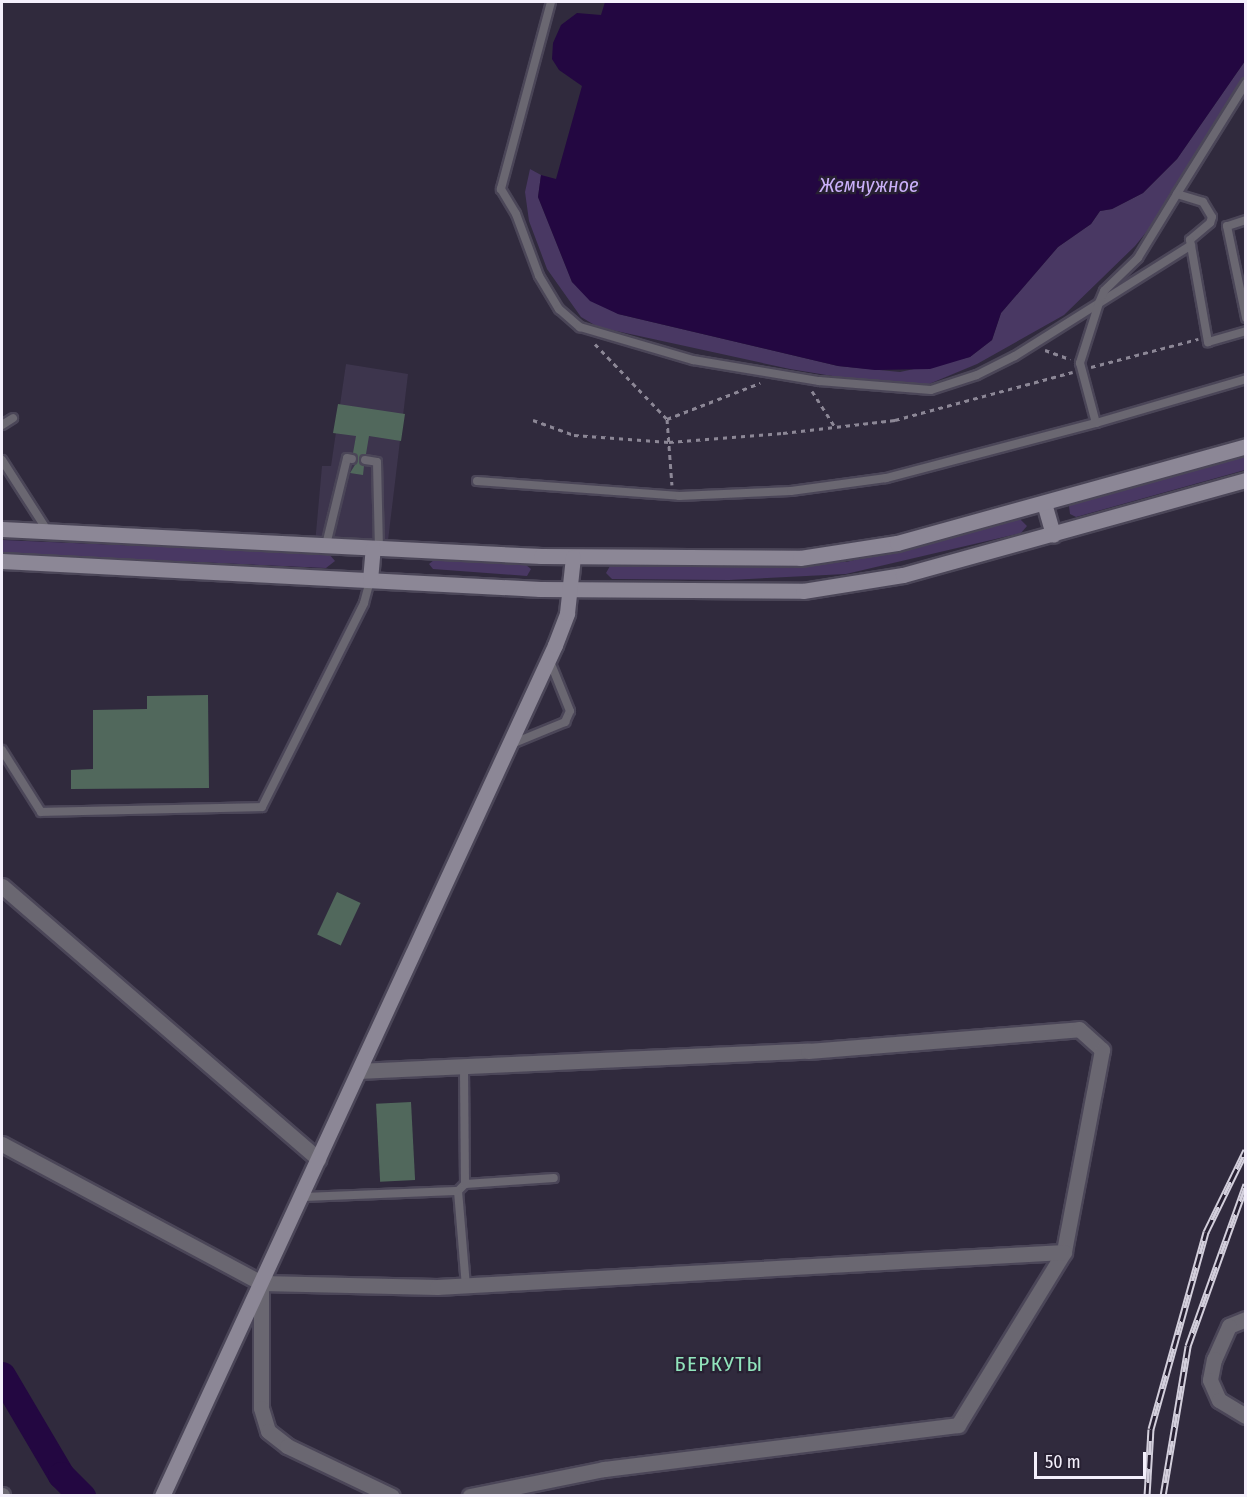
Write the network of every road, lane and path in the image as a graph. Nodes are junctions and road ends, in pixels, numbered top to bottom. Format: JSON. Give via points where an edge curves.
{"nodes":[{"id":1,"x":551,"y":2,"type":"edge"},
{"id":2,"x":1245,"y":84,"type":"edge"},
{"id":3,"x":1177,"y":194,"type":"junction"},
{"id":4,"x":1245,"y":220,"type":"edge"},
{"id":5,"x":1191,"y":245,"type":"junction"},
{"id":6,"x":1099,"y":303,"type":"junction"},
{"id":7,"x":1245,"y":318,"type":"edge"},
{"id":8,"x":575,"y":323,"type":"junction"},
{"id":9,"x":1245,"y":331,"type":"edge"},
{"id":10,"x":1207,"y":336,"type":"junction"},
{"id":11,"x":1033,"y":345,"type":"junction"},
{"id":12,"x":1081,"y":366,"type":"junction"},
{"id":13,"x":780,"y":375,"type":"junction"},
{"id":14,"x":804,"y":379,"type":"junction"},
{"id":15,"x":1245,"y":379,"type":"edge"},
{"id":16,"x":13,"y":418,"type":"dead end"},
{"id":17,"x":667,"y":419,"type":"junction"},
{"id":18,"x":533,"y":420,"type":"dead end"},
{"id":19,"x":1096,"y":423,"type":"junction"},
{"id":20,"x":2,"y":425,"type":"edge"},
{"id":21,"x":836,"y":427,"type":"junction"},
{"id":22,"x":669,"y":442,"type":"junction"},
{"id":23,"x":1245,"y":446,"type":"edge"},
{"id":24,"x":352,"y":459,"type":"dead end"},
{"id":25,"x":2,"y":460,"type":"edge"},
{"id":26,"x":365,"y":460,"type":"dead end"},
{"id":27,"x":1245,"y":480,"type":"edge"},
{"id":28,"x":477,"y":481,"type":"dead end"},
{"id":29,"x":672,"y":495,"type":"junction"},
{"id":30,"x":1044,"y":503,"type":"junction"},
{"id":31,"x":2,"y":529,"type":"edge"},
{"id":32,"x":47,"y":530,"type":"junction"},
{"id":33,"x":1053,"y":535,"type":"junction"},
{"id":34,"x":326,"y":544,"type":"junction"},
{"id":35,"x":376,"y":548,"type":"junction"},
{"id":36,"x":573,"y":557,"type":"junction"},
{"id":37,"x":2,"y":561,"type":"edge"},
{"id":38,"x":370,"y":580,"type":"junction"},
{"id":39,"x":571,"y":590,"type":"junction"},
{"id":40,"x":549,"y":659,"type":"junction"},
{"id":41,"x":509,"y":745,"type":"junction"},
{"id":42,"x":2,"y":750,"type":"edge"},
{"id":43,"x":2,"y":886,"type":"edge"},
{"id":44,"x":464,"y":1068,"type":"junction"},
{"id":45,"x":359,"y":1071,"type":"junction"},
{"id":46,"x":2,"y":1144,"type":"edge"},
{"id":47,"x":318,"y":1159,"type":"junction"},
{"id":48,"x":554,"y":1179,"type":"dead end"},
{"id":49,"x":462,"y":1188,"type":"junction"},
{"id":50,"x":301,"y":1197,"type":"junction"},
{"id":51,"x":1064,"y":1252,"type":"junction"},
{"id":52,"x":261,"y":1283,"type":"junction"},
{"id":53,"x":466,"y":1286,"type":"junction"},
{"id":54,"x":1245,"y":1319,"type":"edge"},
{"id":55,"x":1245,"y":1416,"type":"edge"},
{"id":56,"x":162,"y":1496,"type":"edge"},
{"id":57,"x":392,"y":1496,"type":"edge"},
{"id":58,"x":470,"y":1496,"type":"edge"}],
"edges":[{"from":1,"to":8,"type":"lane","via":[[501,189],[516,214],[539,276],[559,309]]},
{"from":2,"to":3,"type":"lane"},
{"from":3,"to":5,"type":"lane","via":[[1203,202],[1212,217],[1210,224],[1190,240]]},
{"from":3,"to":6,"type":"lane","via":[[1138,258],[1104,291]]},
{"from":4,"to":7,"type":"lane","via":[[1227,226]]},
{"from":5,"to":6,"type":"lane"},
{"from":5,"to":10,"type":"lane"},
{"from":6,"to":11,"type":"lane"},
{"from":6,"to":12,"type":"lane"},
{"from":8,"to":13,"type":"lane","via":[[630,344]]},
{"from":8,"to":17,"type":"path"},
{"from":9,"to":10,"type":"lane","via":[[1208,342]]},
{"from":10,"to":12,"type":"path"},
{"from":11,"to":12,"type":"path"},
{"from":11,"to":14,"type":"lane","via":[[977,375],[931,390]]},
{"from":12,"to":19,"type":"lane"},
{"from":12,"to":21,"type":"path","via":[[895,420]]},
{"from":13,"to":14,"type":"lane"},
{"from":13,"to":17,"type":"path"},
{"from":14,"to":21,"type":"path"},
{"from":15,"to":19,"type":"lane"},
{"from":16,"to":20,"type":"lane"},
{"from":17,"to":22,"type":"path"},
{"from":18,"to":22,"type":"path","via":[[574,435]]},
{"from":19,"to":29,"type":"lane","via":[[886,478],[791,491]]},
{"from":21,"to":22,"type":"path"},
{"from":22,"to":29,"type":"path"},
{"from":23,"to":30,"type":"main road"},
{"from":24,"to":34,"type":"lane","via":[[347,458]]},
{"from":25,"to":32,"type":"lane"},
{"from":26,"to":35,"type":"lane","via":[[377,462]]},
{"from":27,"to":33,"type":"main road"},
{"from":28,"to":29,"type":"lane"},
{"from":30,"to":33,"type":"main road"},
{"from":30,"to":36,"type":"main road","via":[[897,543],[800,558]]},
{"from":31,"to":32,"type":"main road"},
{"from":32,"to":34,"type":"main road"},
{"from":33,"to":39,"type":"main road","via":[[903,575],[803,591]]},
{"from":34,"to":35,"type":"main road"},
{"from":35,"to":36,"type":"main road"},
{"from":35,"to":38,"type":"main road"},
{"from":36,"to":39,"type":"main road"},
{"from":37,"to":38,"type":"main road"},
{"from":38,"to":39,"type":"main road"},
{"from":38,"to":42,"type":"lane","via":[[364,603],[262,807],[41,812]]},
{"from":39,"to":40,"type":"main road","via":[[567,613]]},
{"from":40,"to":41,"type":"main road"},
{"from":40,"to":41,"type":"lane","via":[[570,711],[565,722]]},
{"from":41,"to":45,"type":"main road"},
{"from":43,"to":47,"type":"street"},
{"from":44,"to":45,"type":"street"},
{"from":44,"to":49,"type":"lane"},
{"from":44,"to":51,"type":"street","via":[[808,1051],[1079,1029],[1102,1050]]},
{"from":45,"to":47,"type":"main road"},
{"from":46,"to":52,"type":"street"},
{"from":47,"to":50,"type":"main road"},
{"from":48,"to":49,"type":"lane"},
{"from":49,"to":50,"type":"lane"},
{"from":49,"to":53,"type":"lane"},
{"from":50,"to":52,"type":"main road"},
{"from":51,"to":53,"type":"street"},
{"from":51,"to":58,"type":"street","via":[[958,1425],[604,1469]]},
{"from":52,"to":53,"type":"street"},
{"from":52,"to":56,"type":"main road"},
{"from":52,"to":57,"type":"street","via":[[261,1408],[268,1431],[287,1446]]},
{"from":54,"to":55,"type":"street","via":[[1229,1326],[1214,1359],[1210,1380],[1219,1400]]}]}
